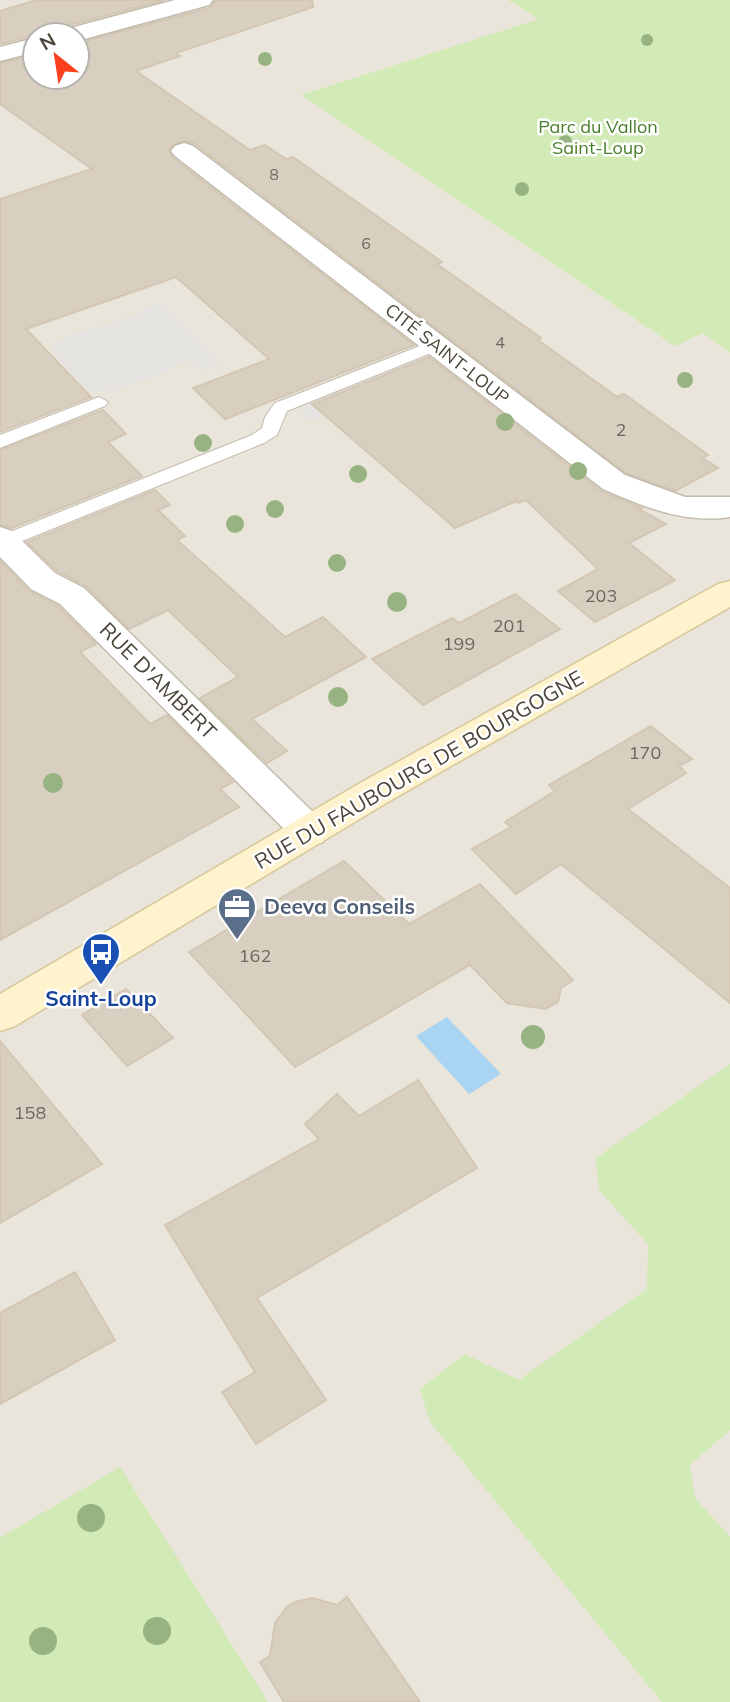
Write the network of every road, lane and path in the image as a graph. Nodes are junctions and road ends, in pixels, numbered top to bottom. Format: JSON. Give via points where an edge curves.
{"nodes":[{"id":1,"x":201,"y":0,"type":"edge"},
{"id":2,"x":91,"y":30,"type":"edge"},
{"id":3,"x":21,"y":49,"type":"edge"},
{"id":4,"x":0,"y":54,"type":"edge"},
{"id":5,"x":184,"y":151,"type":"dead end"},
{"id":6,"x":435,"y":345,"type":"junction"},
{"id":7,"x":99,"y":402,"type":"dead end"},
{"id":8,"x":0,"y":442,"type":"edge"},
{"id":9,"x":730,"y":507,"type":"edge"},
{"id":10,"x":2,"y":540,"type":"edge"},
{"id":11,"x":730,"y":593,"type":"edge"},
{"id":12,"x":310,"y":832,"type":"junction"},
{"id":13,"x":0,"y":1014,"type":"edge"}],
"edges":[{"from":1,"to":2,"type":"street"},
{"from":3,"to":4,"type":"street"},
{"from":5,"to":6,"type":"street","name":"CITÉ SAINT-LOUP"},
{"from":6,"to":9,"type":"street","name":"CITÉ SAINT-LOUP","via":[[614,482],[671,506]]},
{"from":6,"to":10,"type":"lane","via":[[281,407],[271,431],[258,439]]},
{"from":7,"to":8,"type":"lane"},
{"from":10,"to":12,"type":"street","name":"RUE D'AMBERT","via":[[43,581],[72,596]]},
{"from":11,"to":12,"type":"main road","name":"RUE DU FAUBOURG DE BOURGOGNE"},
{"from":12,"to":13,"type":"main road","name":"RUE DU FAUBOURG DE BOURGOGNE"}]}
